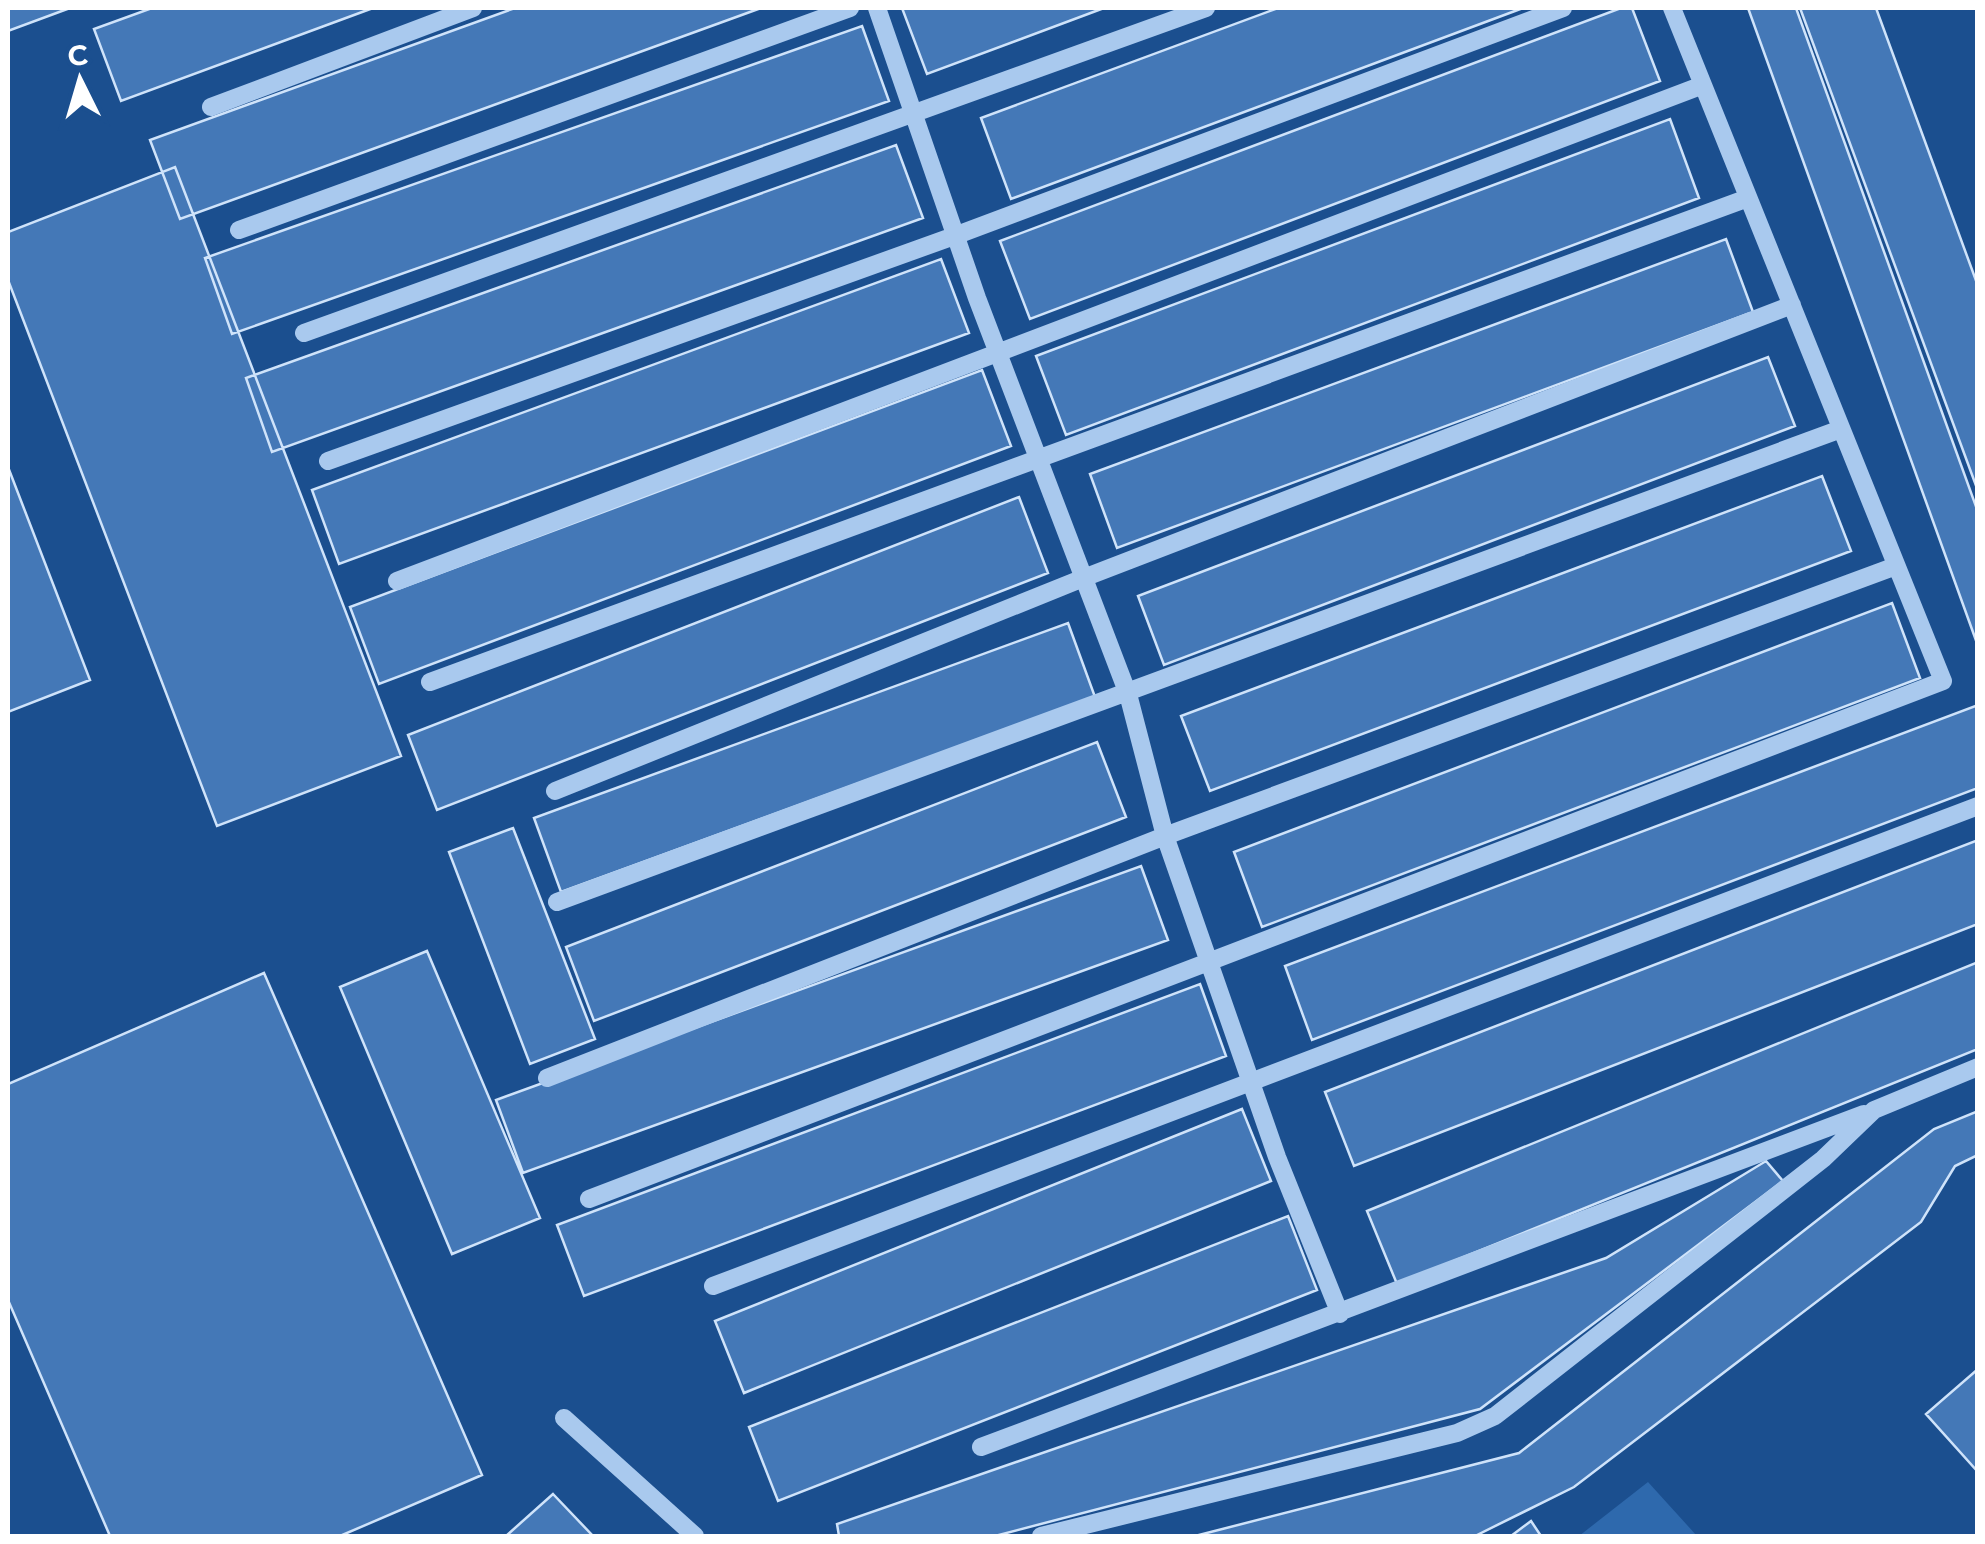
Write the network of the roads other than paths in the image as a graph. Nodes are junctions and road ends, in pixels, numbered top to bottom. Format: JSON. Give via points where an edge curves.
{"nodes":[{"id":1,"x":473,"y":8,"type":"edge"},
{"id":2,"x":850,"y":8,"type":"edge"},
{"id":3,"x":878,"y":8,"type":"edge"},
{"id":4,"x":1206,"y":8,"type":"edge"},
{"id":5,"x":1563,"y":8,"type":"edge"},
{"id":6,"x":1672,"y":8,"type":"edge"},
{"id":7,"x":1703,"y":86,"type":"junction"},
{"id":8,"x":211,"y":107,"type":"dead end"},
{"id":9,"x":912,"y":114,"type":"junction"},
{"id":10,"x":1748,"y":198,"type":"junction"},
{"id":11,"x":239,"y":230,"type":"dead end"},
{"id":12,"x":957,"y":234,"type":"junction"},
{"id":13,"x":1792,"y":305,"type":"junction"},
{"id":14,"x":304,"y":333,"type":"dead end"},
{"id":15,"x":1002,"y":354,"type":"junction"},
{"id":16,"x":1841,"y":429,"type":"junction"},
{"id":17,"x":1036,"y":457,"type":"junction"},
{"id":18,"x":328,"y":461,"type":"dead end"},
{"id":19,"x":1896,"y":566,"type":"junction"},
{"id":20,"x":1086,"y":577,"type":"junction"},
{"id":21,"x":397,"y":580,"type":"dead end"},
{"id":22,"x":430,"y":682,"type":"dead end"},
{"id":23,"x":1128,"y":694,"type":"junction"},
{"id":24,"x":556,"y":791,"type":"dead end"},
{"id":25,"x":1978,"y":806,"type":"edge"},
{"id":26,"x":1165,"y":836,"type":"junction"},
{"id":27,"x":557,"y":902,"type":"dead end"},
{"id":28,"x":1210,"y":960,"type":"junction"},
{"id":29,"x":1978,"y":1067,"type":"edge"},
{"id":30,"x":548,"y":1078,"type":"dead end"},
{"id":31,"x":1252,"y":1083,"type":"junction"},
{"id":32,"x":1874,"y":1110,"type":"junction"},
{"id":33,"x":589,"y":1199,"type":"dead end"},
{"id":34,"x":713,"y":1286,"type":"dead end"},
{"id":35,"x":1340,"y":1314,"type":"junction"},
{"id":36,"x":564,"y":1418,"type":"dead end"},
{"id":37,"x":981,"y":1448,"type":"dead end"},
{"id":38,"x":696,"y":1536,"type":"edge"},
{"id":39,"x":1041,"y":1536,"type":"edge"}],
"edges":[{"from":1,"to":8,"type":"lane"},
{"from":2,"to":11,"type":"lane"},
{"from":3,"to":9,"type":"lane"},
{"from":4,"to":9,"type":"lane"},
{"from":5,"to":12,"type":"lane"},
{"from":6,"to":7,"type":"lane"},
{"from":7,"to":10,"type":"lane"},
{"from":7,"to":15,"type":"lane"},
{"from":9,"to":12,"type":"lane"},
{"from":9,"to":14,"type":"lane"},
{"from":10,"to":13,"type":"lane"},
{"from":10,"to":17,"type":"lane"},
{"from":12,"to":15,"type":"lane"},
{"from":12,"to":18,"type":"lane"},
{"from":13,"to":16,"type":"lane"},
{"from":13,"to":20,"type":"lane"},
{"from":15,"to":17,"type":"lane"},
{"from":15,"to":21,"type":"lane"},
{"from":16,"to":19,"type":"lane"},
{"from":16,"to":23,"type":"lane"},
{"from":17,"to":20,"type":"lane"},
{"from":17,"to":22,"type":"lane"},
{"from":19,"to":26,"type":"lane"},
{"from":19,"to":28,"type":"lane","via":[[1942,682]]},
{"from":20,"to":23,"type":"lane"},
{"from":20,"to":24,"type":"lane"},
{"from":23,"to":26,"type":"lane"},
{"from":23,"to":27,"type":"lane"},
{"from":25,"to":31,"type":"lane"},
{"from":26,"to":28,"type":"lane"},
{"from":26,"to":30,"type":"lane"},
{"from":28,"to":31,"type":"lane"},
{"from":28,"to":33,"type":"lane"},
{"from":29,"to":32,"type":"lane"},
{"from":31,"to":34,"type":"lane"},
{"from":31,"to":35,"type":"lane"},
{"from":32,"to":35,"type":"lane"},
{"from":32,"to":39,"type":"lane","via":[[1823,1159],[1495,1416],[1458,1432]]},
{"from":35,"to":37,"type":"lane"},
{"from":36,"to":38,"type":"lane"}]}
